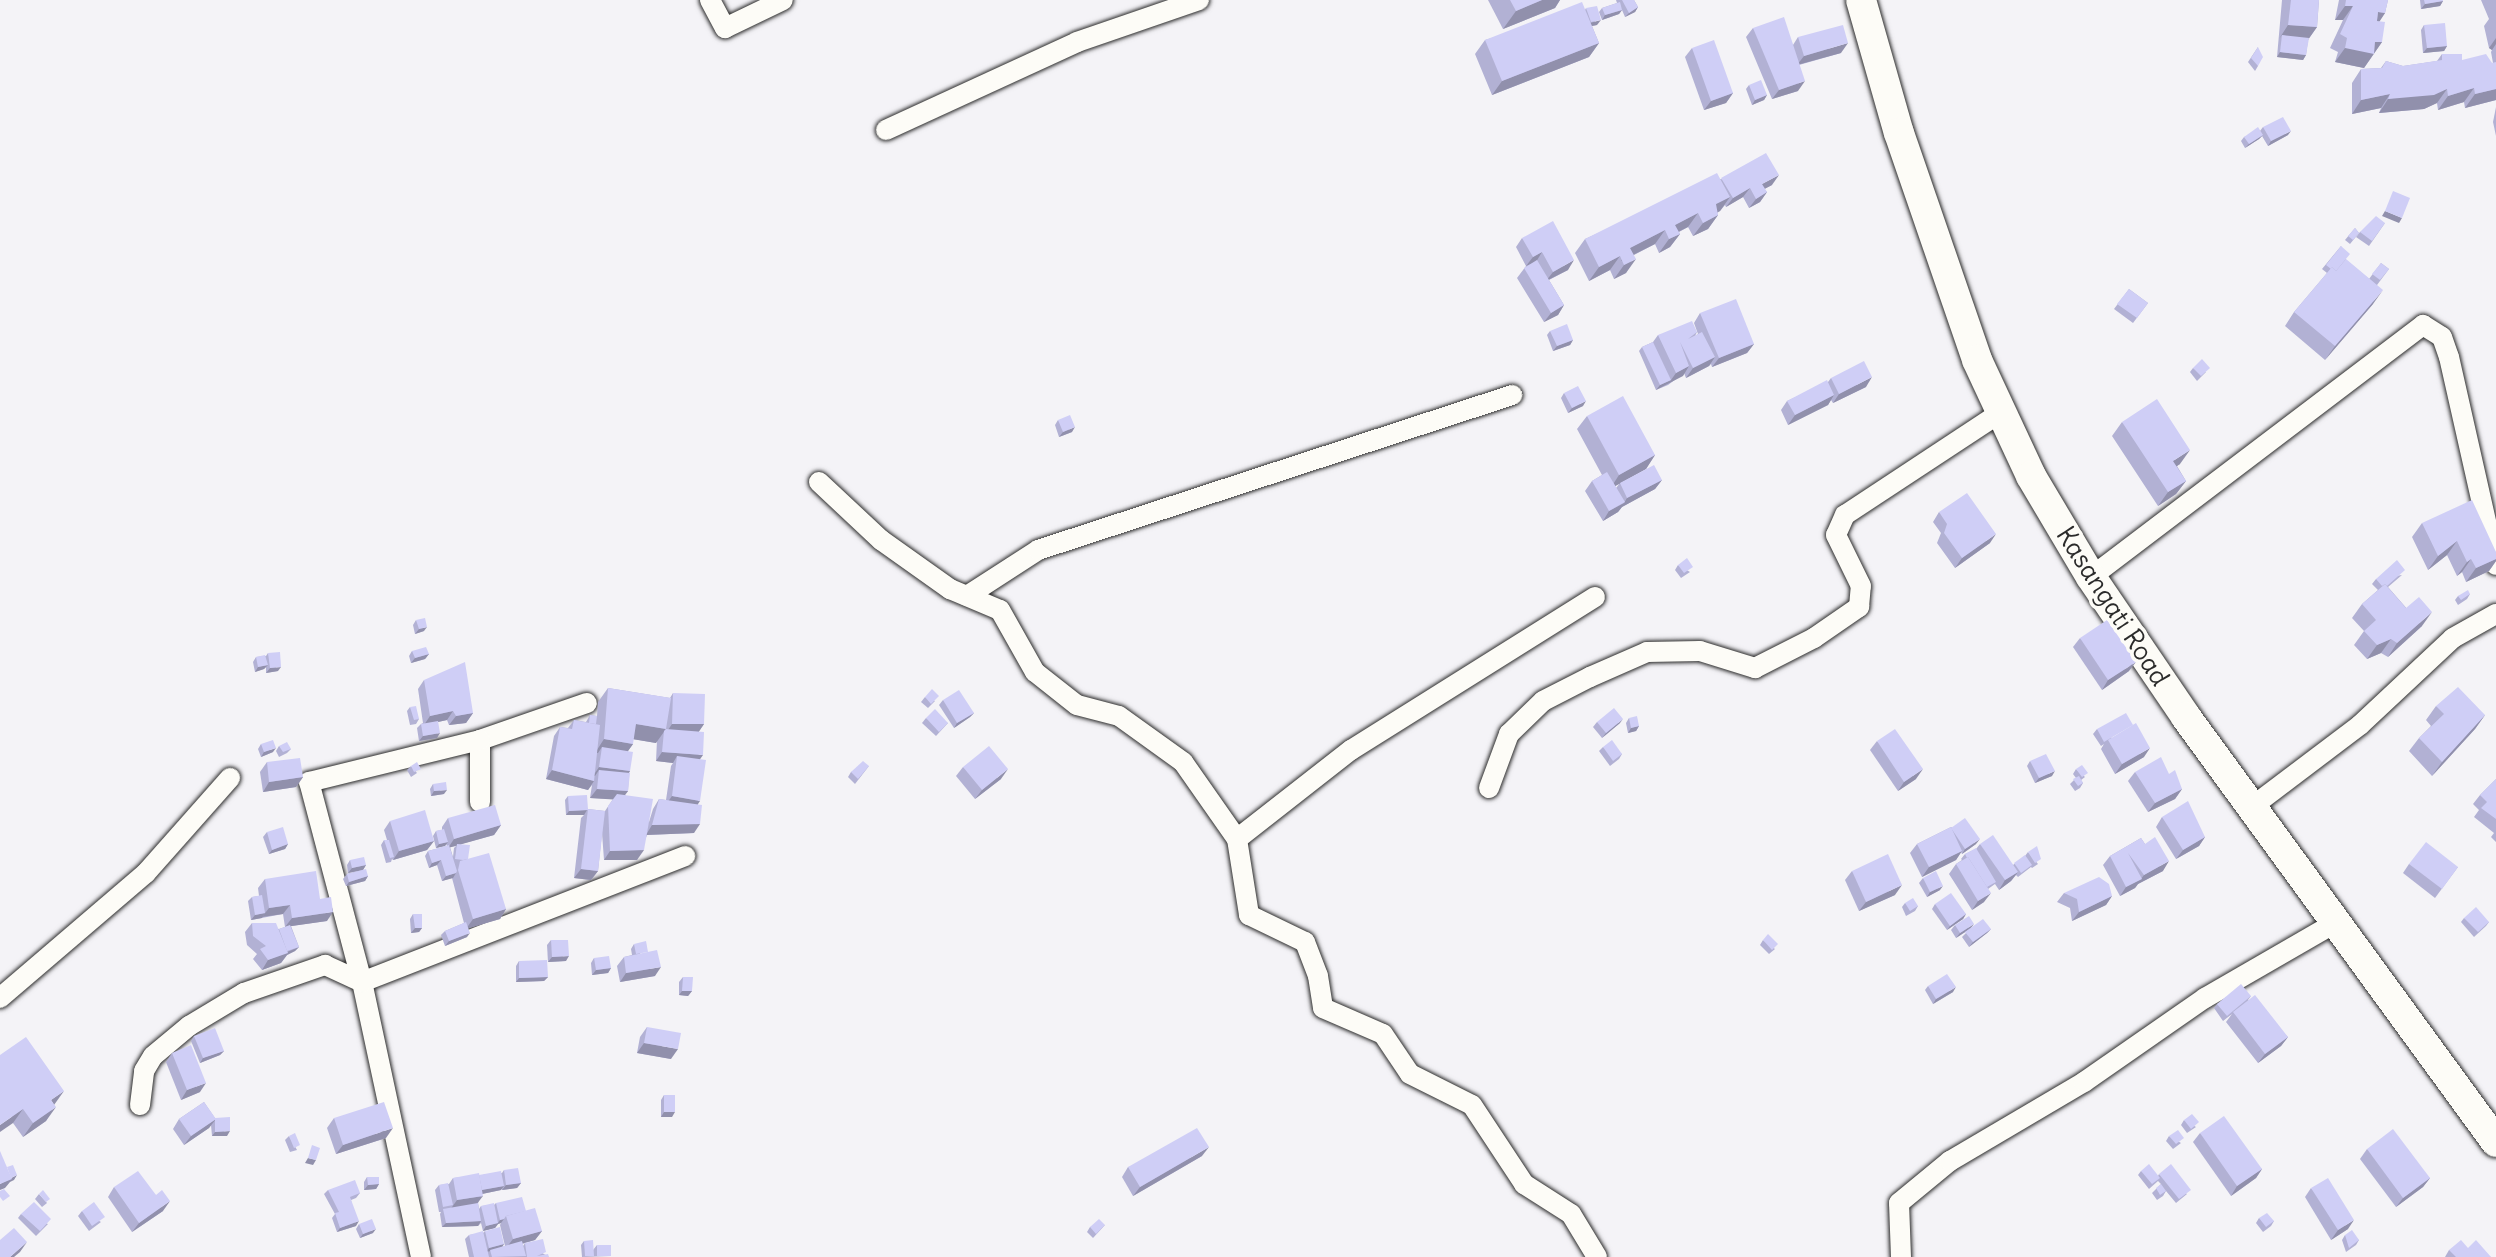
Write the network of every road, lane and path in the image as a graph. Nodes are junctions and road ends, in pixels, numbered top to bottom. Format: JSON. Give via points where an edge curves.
{"nodes":[{"id":1,"x":710,"y":0,"type":"edge"},
{"id":2,"x":783,"y":0,"type":"edge"},
{"id":3,"x":1199,"y":0,"type":"edge"},
{"id":4,"x":1861,"y":0,"type":"edge"},
{"id":5,"x":886,"y":130,"type":"dead end"},
{"id":6,"x":1512,"y":395,"type":"dead end"},
{"id":7,"x":2001,"y":412,"type":"junction"},
{"id":8,"x":819,"y":482,"type":"dead end"},
{"id":9,"x":2496,"y":565,"type":"edge"},
{"id":10,"x":2091,"y":577,"type":"junction"},
{"id":11,"x":967,"y":596,"type":"junction"},
{"id":12,"x":1595,"y":597,"type":"dead end"},
{"id":13,"x":2496,"y":614,"type":"edge"},
{"id":14,"x":587,"y":703,"type":"dead end"},
{"id":15,"x":480,"y":740,"type":"junction"},
{"id":16,"x":230,"y":778,"type":"dead end"},
{"id":17,"x":1489,"y":788,"type":"dead end"},
{"id":18,"x":480,"y":802,"type":"dead end"},
{"id":19,"x":2253,"y":806,"type":"junction"},
{"id":20,"x":1237,"y":839,"type":"junction"},
{"id":21,"x":685,"y":856,"type":"dead end"},
{"id":22,"x":2335,"y":923,"type":"junction"},
{"id":23,"x":362,"y":982,"type":"junction"},
{"id":24,"x":0,"y":998,"type":"edge"},
{"id":25,"x":140,"y":1105,"type":"dead end"},
{"id":26,"x":2496,"y":1142,"type":"edge"},
{"id":27,"x":421,"y":1257,"type":"edge"},
{"id":28,"x":1597,"y":1257,"type":"edge"},
{"id":29,"x":1901,"y":1257,"type":"edge"}],
"edges":[{"from":1,"to":2,"type":"street","via":[[725,28]]},
{"from":3,"to":5,"type":"street","via":[[1077,42]]},
{"from":4,"to":7,"type":"street","name":"Kasangati Road","via":[[1917,187],[1977,360]]},
{"from":6,"to":11,"type":"street","via":[[1038,550]]},
{"from":7,"to":10,"type":"street","name":"Kasangati Road","via":[[2031,476]]},
{"from":7,"to":17,"type":"street","via":[[1845,515],[1836,535],[1861,586],[1859,607],[1755,668],[1700,651],[1647,652],[1590,677],[1543,701],[1509,734]]},
{"from":8,"to":11,"type":"street","via":[[881,540]]},
{"from":9,"to":10,"type":"street","via":[[2449,357],[2442,337],[2423,325]]},
{"from":10,"to":19,"type":"street","name":"Kasangati Road"},
{"from":11,"to":20,"type":"street","via":[[1000,610],[1035,672],[1077,705],[1119,716],[1183,762]]},
{"from":12,"to":20,"type":"street","via":[[1351,750]]},
{"from":13,"to":19,"type":"street","via":[[2453,638],[2360,725]]},
{"from":14,"to":15,"type":"street"},
{"from":15,"to":18,"type":"street"},
{"from":15,"to":23,"type":"street","via":[[309,782]]},
{"from":16,"to":24,"type":"street","via":[[146,873]]},
{"from":19,"to":22,"type":"street","name":"Kasangati Road"},
{"from":20,"to":28,"type":"street","via":[[1249,915],[1305,942],[1323,1008],[1383,1034],[1410,1074],[1472,1105],[1524,1184],[1571,1214]]},
{"from":21,"to":23,"type":"street"},
{"from":22,"to":26,"type":"street","name":"Kasangati Road"},
{"from":22,"to":29,"type":"street","via":[[2205,998],[2084,1082],[1950,1161],[1899,1203]]},
{"from":23,"to":25,"type":"street","via":[[325,965],[244,993],[153,1056],[144,1071]]},
{"from":23,"to":27,"type":"street"}]}
